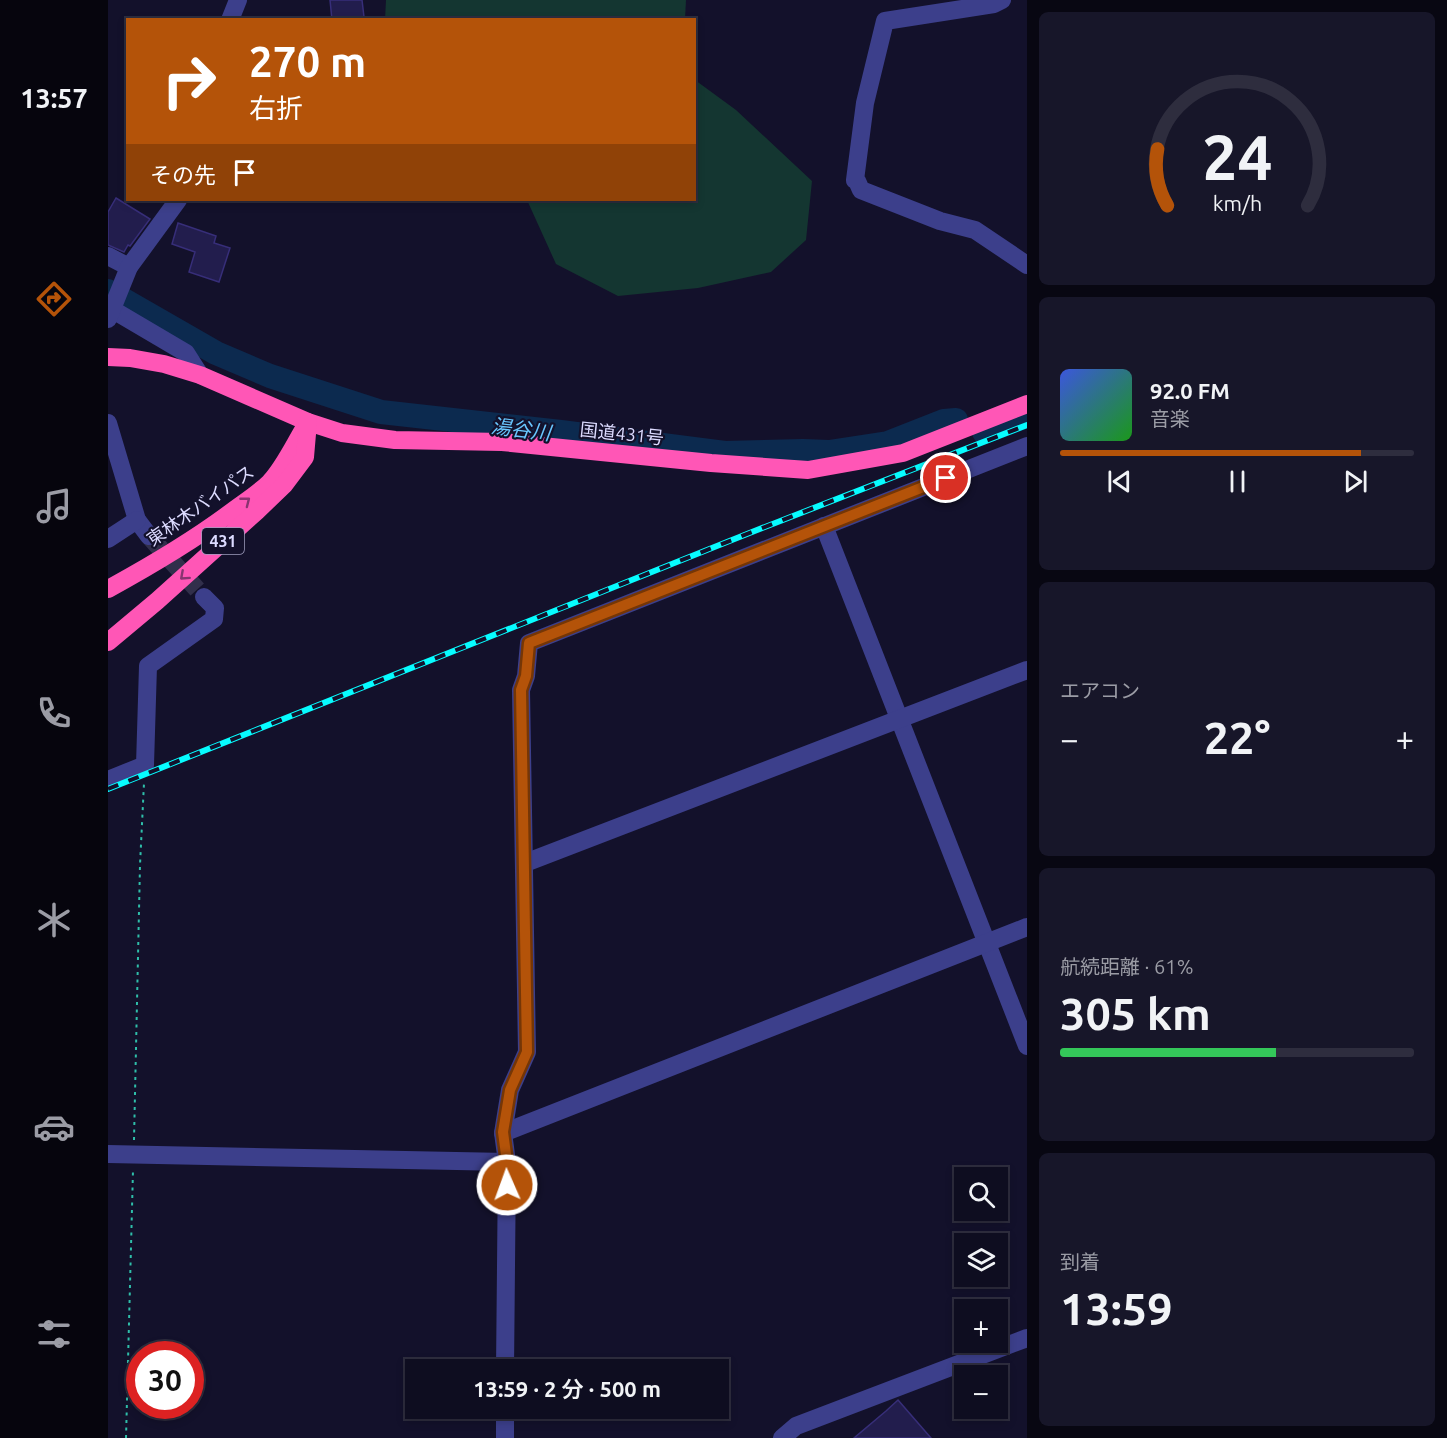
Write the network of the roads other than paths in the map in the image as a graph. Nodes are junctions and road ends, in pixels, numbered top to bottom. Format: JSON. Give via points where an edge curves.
{"nodes":[{"id":1,"x":238,"y":0,"type":"edge"},
{"id":2,"x":1002,"y":0,"type":"edge"},
{"id":3,"x":918,"y":8,"type":"edge"},
{"id":4,"x":231,"y":18,"type":"edge"},
{"id":5,"x":177,"y":201,"type":"edge"},
{"id":6,"x":108,"y":256,"type":"edge"},
{"id":7,"x":1027,"y":265,"type":"edge"},
{"id":8,"x":129,"y":267,"type":"junction"},
{"id":9,"x":109,"y":312,"type":"edge"},
{"id":10,"x":108,"y":357,"type":"edge"},
{"id":11,"x":200,"y":375,"type":"junction"},
{"id":12,"x":1027,"y":404,"type":"edge"},
{"id":13,"x":308,"y":422,"type":"junction"},
{"id":14,"x":108,"y":423,"type":"edge"},
{"id":15,"x":1027,"y":446,"type":"edge"},
{"id":16,"x":137,"y":520,"type":"junction"},
{"id":17,"x":824,"y":525,"type":"junction"},
{"id":18,"x":150,"y":536,"type":"tunnel mouth"},
{"id":19,"x":108,"y":539,"type":"edge"},
{"id":20,"x":108,"y":589,"type":"edge"},
{"id":21,"x":204,"y":597,"type":"tunnel mouth"},
{"id":22,"x":108,"y":642,"type":"edge"},
{"id":23,"x":1027,"y":670,"type":"edge"},
{"id":24,"x":900,"y":720,"type":"junction"},
{"id":25,"x":108,"y":780,"type":"edge"},
{"id":26,"x":525,"y":863,"type":"junction"},
{"id":27,"x":1027,"y":927,"type":"edge"},
{"id":28,"x":986,"y":942,"type":"junction"},
{"id":29,"x":1027,"y":1046,"type":"edge"},
{"id":30,"x":503,"y":1132,"type":"junction"},
{"id":31,"x":108,"y":1154,"type":"edge"},
{"id":32,"x":507,"y":1162,"type":"junction"},
{"id":33,"x":1027,"y":1338,"type":"edge"},
{"id":34,"x":506,"y":1359,"type":"edge"},
{"id":35,"x":505,"y":1419,"type":"edge"},
{"id":36,"x":505,"y":1438,"type":"edge"},
{"id":37,"x":782,"y":1438,"type":"edge"}],
"edges":[{"from":1,"to":4,"type":"street"},
{"from":2,"to":3,"type":"street","via":[[994,4]]},
{"from":3,"to":7,"type":"street","via":[[885,21],[866,103],[855,180],[861,190],[940,221],[975,230]]},
{"from":5,"to":8,"type":"street"},
{"from":6,"to":8,"type":"street"},
{"from":8,"to":9,"type":"street"},
{"from":9,"to":11,"type":"street","via":[[186,353]]},
{"from":10,"to":11,"type":"highway","name":"国道431号","via":[[164,364]]},
{"from":11,"to":13,"type":"highway","name":"国道431号"},
{"from":12,"to":13,"type":"highway","name":"国道431号","via":[[903,453],[808,470],[502,442],[395,440],[342,433]]},
{"from":20,"to":13,"type":"highway","name":"東林木バイパス","number":"431","one_way":true,"via":[[206,531],[271,481]]},
{"from":13,"to":22,"type":"highway","name":"東林木バイパス","number":"431","one_way":true,"via":[[304,457],[284,485]]},
{"from":14,"to":16,"type":"street"},
{"from":15,"to":17,"type":"street"},
{"from":16,"to":18,"type":"street"},
{"from":16,"to":19,"type":"street"},
{"from":17,"to":24,"type":"street"},
{"from":17,"to":26,"type":"street","via":[[529,643],[521,690]]},
{"from":21,"to":25,"type":"street","via":[[215,608],[214,619],[148,666],[145,765]]},
{"from":23,"to":24,"type":"street"},
{"from":24,"to":26,"type":"street"},
{"from":24,"to":28,"type":"street"},
{"from":26,"to":30,"type":"street","via":[[527,1052],[510,1090]]},
{"from":27,"to":28,"type":"street"},
{"from":28,"to":29,"type":"street"},
{"from":28,"to":30,"type":"street"},
{"from":30,"to":32,"type":"street"},
{"from":31,"to":32,"type":"street"},
{"from":32,"to":34,"type":"street"},
{"from":33,"to":37,"type":"street","via":[[796,1426]]},
{"from":35,"to":36,"type":"street"}]}
